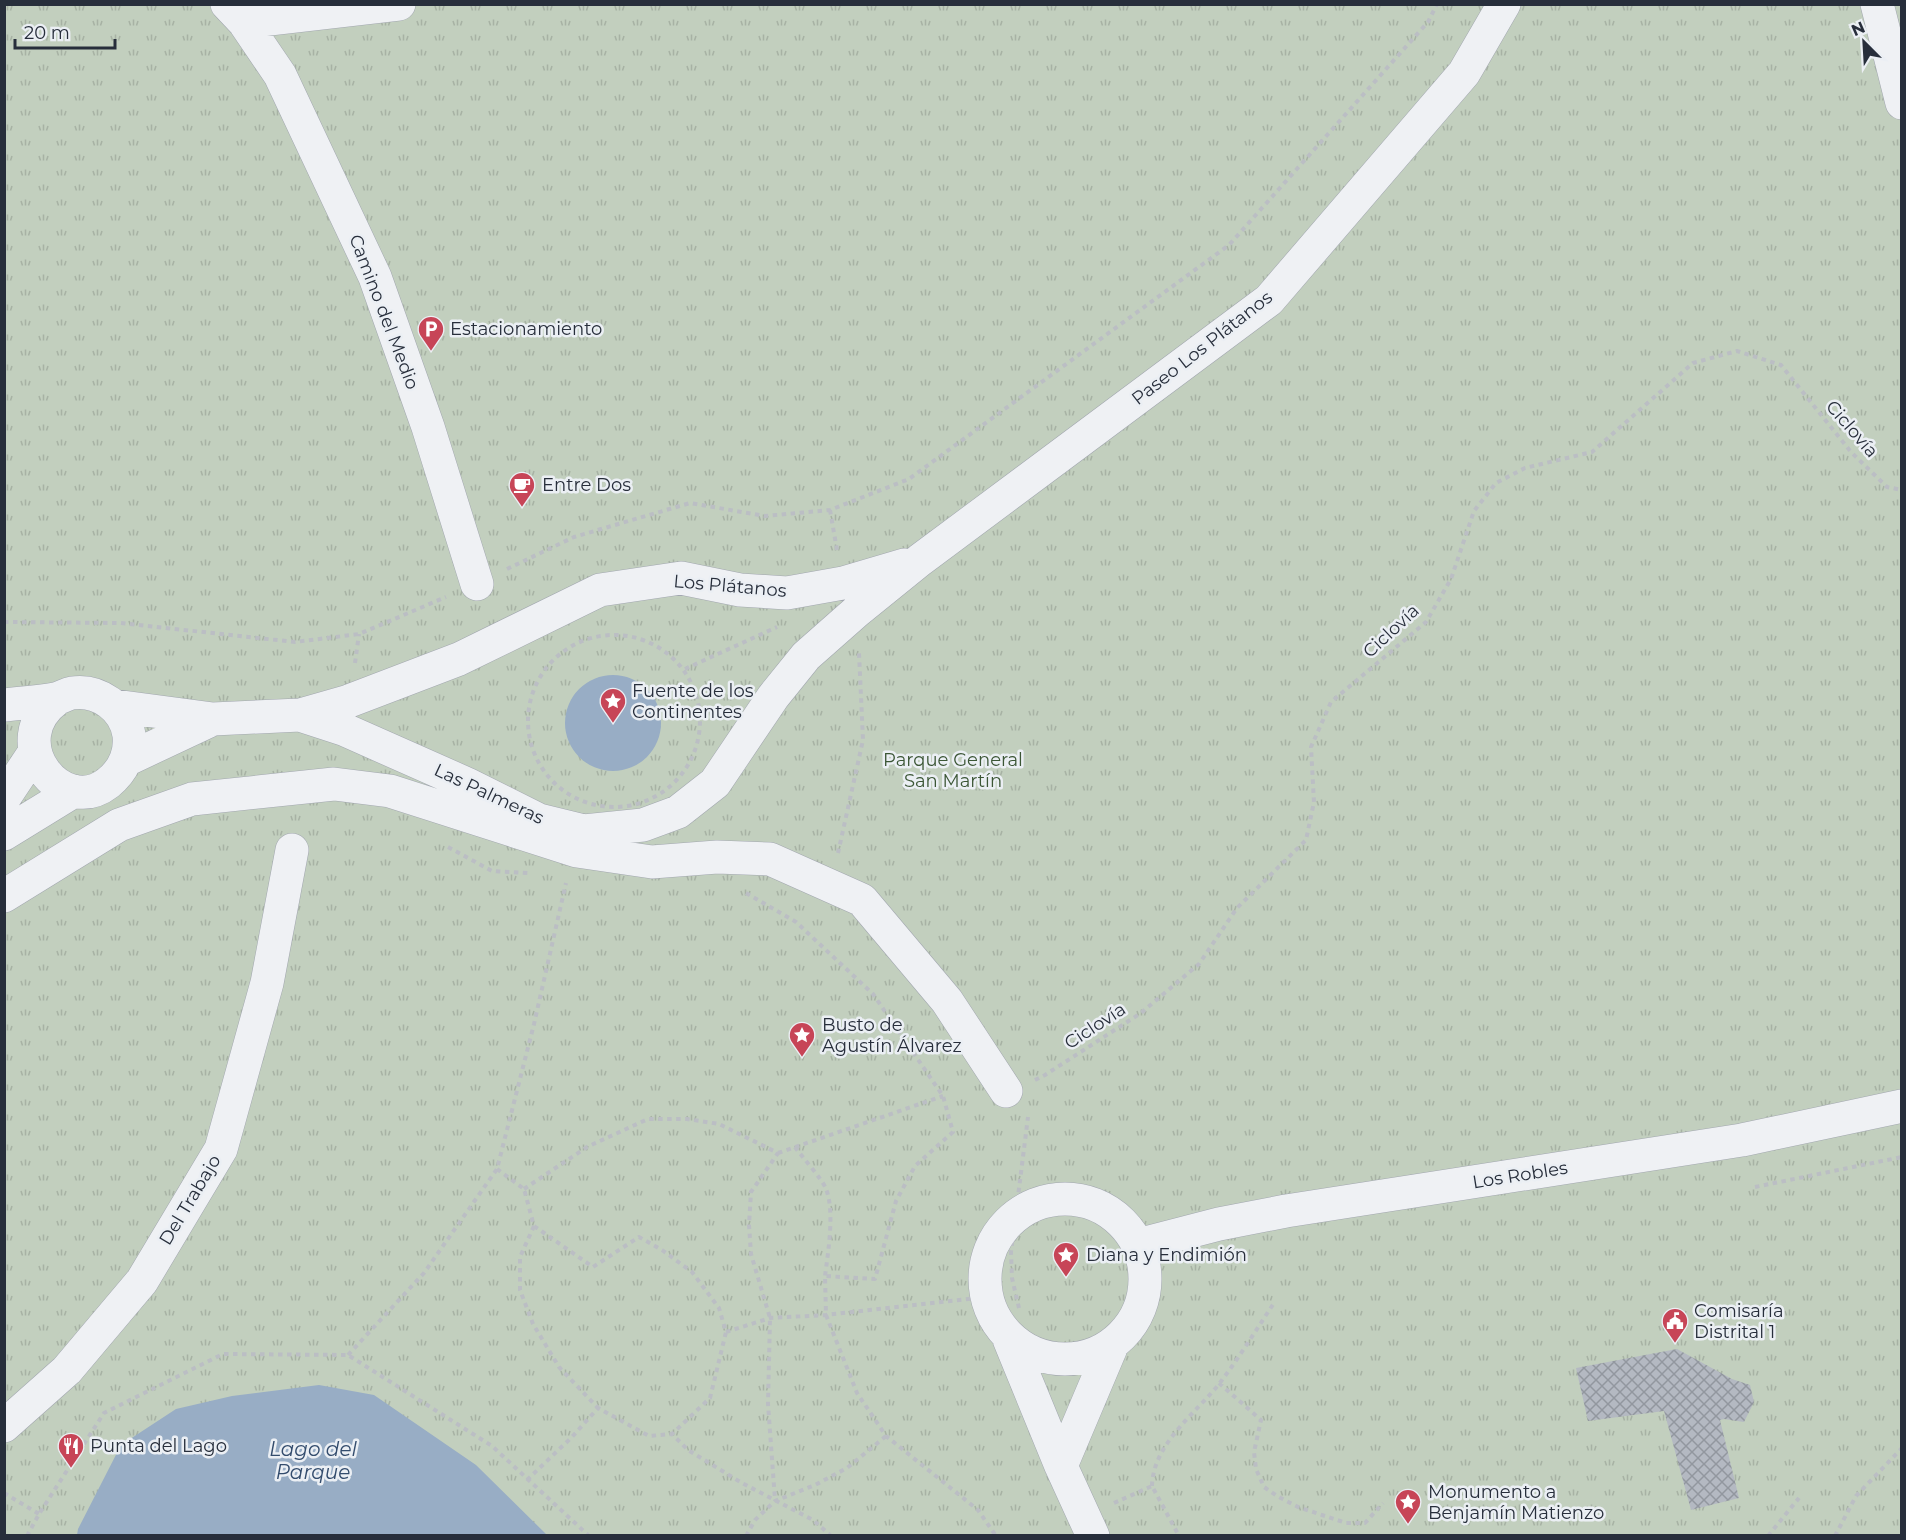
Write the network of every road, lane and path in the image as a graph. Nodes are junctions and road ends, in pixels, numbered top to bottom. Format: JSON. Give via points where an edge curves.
{"nodes":[{"id":1,"x":399,"y":4,"type":"edge"},
{"id":2,"x":1437,"y":4,"type":"edge"},
{"id":3,"x":1504,"y":4,"type":"edge"},
{"id":4,"x":1877,"y":4,"type":"edge"},
{"id":5,"x":236,"y":13,"type":"edge"},
{"id":6,"x":1902,"y":103,"type":"edge"},
{"id":7,"x":1902,"y":490,"type":"edge"},
{"id":8,"x":830,"y":510,"type":"junction"},
{"id":9,"x":920,"y":560,"type":"joint"},
{"id":10,"x":477,"y":584,"type":"junction"},
{"id":11,"x":850,"y":597,"type":"junction"},
{"id":12,"x":4,"y":622,"type":"edge"},
{"id":13,"x":787,"y":623,"type":"dead end"},
{"id":14,"x":459,"y":659,"type":"joint"},
{"id":15,"x":685,"y":669,"type":"junction"},
{"id":16,"x":773,"y":697,"type":"joint"},
{"id":17,"x":57,"y":699,"type":"junction"},
{"id":18,"x":4,"y":705,"type":"edge"},
{"id":19,"x":115,"y":706,"type":"junction"},
{"id":20,"x":300,"y":715,"type":"junction"},
{"id":21,"x":213,"y":719,"type":"junction"},
{"id":22,"x":22,"y":747,"type":"edge"},
{"id":23,"x":126,"y":760,"type":"junction"},
{"id":24,"x":74,"y":791,"type":"junction"},
{"id":25,"x":4,"y":798,"type":"edge"},
{"id":26,"x":4,"y":834,"type":"edge"},
{"id":27,"x":442,"y":844,"type":"dead end"},
{"id":28,"x":292,"y":850,"type":"dead end"},
{"id":29,"x":535,"y":873,"type":"dead end"},
{"id":30,"x":568,"y":874,"type":"dead end"},
{"id":31,"x":826,"y":884,"type":"junction"},
{"id":32,"x":737,"y":888,"type":"dead end"},
{"id":33,"x":4,"y":896,"type":"edge"},
{"id":34,"x":1012,"y":1089,"type":"junction"},
{"id":35,"x":943,"y":1096,"type":"junction"},
{"id":36,"x":1902,"y":1106,"type":"edge"},
{"id":37,"x":795,"y":1147,"type":"junction"},
{"id":38,"x":778,"y":1153,"type":"junction"},
{"id":39,"x":1902,"y":1157,"type":"edge"},
{"id":40,"x":497,"y":1169,"type":"junction"},
{"id":41,"x":1755,"y":1188,"type":"dead end"},
{"id":42,"x":524,"y":1189,"type":"junction"},
{"id":43,"x":1016,"y":1214,"type":"junction"},
{"id":44,"x":534,"y":1226,"type":"junction"},
{"id":45,"x":1138,"y":1245,"type":"junction"},
{"id":46,"x":825,"y":1275,"type":"junction"},
{"id":47,"x":985,"y":1297,"type":"junction"},
{"id":48,"x":1274,"y":1303,"type":"dead end"},
{"id":49,"x":826,"y":1315,"type":"junction"},
{"id":50,"x":770,"y":1318,"type":"junction"},
{"id":51,"x":726,"y":1332,"type":"junction"},
{"id":52,"x":1113,"y":1343,"type":"junction"},
{"id":53,"x":1023,"y":1346,"type":"junction"},
{"id":54,"x":348,"y":1354,"type":"junction"},
{"id":55,"x":1220,"y":1383,"type":"junction"},
{"id":56,"x":598,"y":1408,"type":"junction"},
{"id":57,"x":4,"y":1426,"type":"edge"},
{"id":58,"x":672,"y":1434,"type":"junction"},
{"id":59,"x":886,"y":1436,"type":"junction"},
{"id":60,"x":1902,"y":1448,"type":"edge"},
{"id":61,"x":1061,"y":1466,"type":"junction"},
{"id":62,"x":527,"y":1480,"type":"junction"},
{"id":63,"x":1152,"y":1486,"type":"junction"},
{"id":64,"x":4,"y":1493,"type":"edge"},
{"id":65,"x":1799,"y":1498,"type":"dead end"},
{"id":66,"x":775,"y":1501,"type":"junction"},
{"id":67,"x":1383,"y":1503,"type":"dead end"},
{"id":68,"x":39,"y":1514,"type":"junction"},
{"id":69,"x":1089,"y":1527,"type":"edge"},
{"id":70,"x":27,"y":1536,"type":"edge"},
{"id":71,"x":589,"y":1536,"type":"edge"},
{"id":72,"x":746,"y":1536,"type":"edge"},
{"id":73,"x":831,"y":1536,"type":"edge"},
{"id":74,"x":996,"y":1536,"type":"edge"},
{"id":75,"x":1179,"y":1536,"type":"edge"},
{"id":76,"x":1768,"y":1536,"type":"edge"},
{"id":77,"x":1835,"y":1536,"type":"edge"}],
"edges":[{"from":1,"to":5,"type":"street"},
{"from":2,"to":8,"type":"path","via":[[1428,22],[1229,245],[909,479]]},
{"from":3,"to":9,"type":"street","name":"Paseo Los Plátanos","via":[[1464,73],[1269,300]]},
{"from":4,"to":6,"type":"street"},
{"from":5,"to":10,"type":"street","name":"Camino del Medio","via":[[280,75],[375,277],[428,427]]},
{"from":7,"to":34,"type":"path","name":"Ciclovía","via":[[1887,487],[1851,452],[1781,365],[1737,351],[1693,363],[1592,452],[1525,468],[1496,483],[1474,512],[1451,579],[1426,622],[1331,702],[1311,747],[1314,802],[1306,840],[1237,908],[1198,964],[1141,1012],[1045,1075]]},
{"from":8,"to":10,"type":"path","via":[[765,516],[690,503],[574,537]]},
{"from":8,"to":11,"type":"path"},
{"from":9,"to":11,"type":"street","name":"Los Plátanos"},
{"from":10,"to":12,"type":"path","via":[[359,634],[295,642],[120,623]]},
{"from":11,"to":14,"type":"street","name":"Los Plátanos","via":[[740,590],[681,578],[600,590]]},
{"from":11,"to":16,"type":"street","name":"Los Plátanos"},
{"from":11,"to":31,"type":"path","via":[[863,740],[836,861]]},
{"from":13,"to":15,"type":"path"},
{"from":14,"to":20,"type":"street","name":"Las Palmeras","via":[[349,701]]},
{"from":15,"to":15,"type":"path","via":[[665,652],[639,639],[609,635],[583,641],[560,654],[541,674],[530,699],[527,725],[533,752],[546,775],[566,793],[590,804],[620,807],[649,800],[674,783],[691,759],[700,730],[698,701]]},
{"from":16,"to":20,"type":"street","name":"Las Palmeras","via":[[715,783],[678,812],[643,825],[584,831],[538,820],[354,733]]},
{"from":17,"to":18,"type":"street"},
{"from":17,"to":19,"type":"street","via":[[71,693],[87,693]]},
{"from":17,"to":22,"type":"street","via":[[48,704],[34,723]]},
{"from":19,"to":21,"type":"street","name":"Las Palmeras"},
{"from":19,"to":23,"type":"street","via":[[128,732]]},
{"from":20,"to":21,"type":"street","name":"Las Palmeras"},
{"from":21,"to":23,"type":"street","name":"Las Palmeras"},
{"from":22,"to":24,"type":"street","via":[[41,773],[56,785]]},
{"from":22,"to":25,"type":"street"},
{"from":23,"to":24,"type":"street","via":[[105,785],[90,791]]},
{"from":24,"to":26,"type":"street"},
{"from":27,"to":29,"type":"path","via":[[492,871]]},
{"from":28,"to":57,"type":"street","name":"Del Trabajo","via":[[267,983],[220,1149],[142,1281],[67,1370]]},
{"from":30,"to":40,"type":"path"},
{"from":31,"to":33,"type":"street","via":[[770,859],[717,857],[652,862],[577,851],[390,791],[334,784],[192,799],[119,825]]},
{"from":31,"to":34,"type":"street","via":[[862,900],[947,1001]]},
{"from":32,"to":35,"type":"path","via":[[796,922],[873,994]]},
{"from":34,"to":43,"type":"path","via":[[1028,1115]]},
{"from":35,"to":37,"type":"path"},
{"from":35,"to":46,"type":"path","via":[[953,1132],[915,1166],[896,1201],[875,1279]]},
{"from":36,"to":45,"type":"street","name":"Los Robles","via":[[1742,1140],[1286,1211]]},
{"from":37,"to":38,"type":"path"},
{"from":37,"to":46,"type":"path","via":[[826,1189],[830,1212]]},
{"from":38,"to":42,"type":"path","via":[[719,1124],[648,1119],[587,1147]]},
{"from":38,"to":50,"type":"path","via":[[751,1192],[748,1225],[751,1254]]},
{"from":39,"to":41,"type":"path"},
{"from":40,"to":42,"type":"path"},
{"from":40,"to":54,"type":"path","via":[[424,1273]]},
{"from":42,"to":44,"type":"path"},
{"from":43,"to":45,"type":"street","via":[[1046,1200],[1080,1200],[1111,1213],[1127,1227]]},
{"from":43,"to":47,"type":"street","via":[[989,1249],[983,1273]]},
{"from":43,"to":53,"type":"path","via":[[1012,1278]]},
{"from":44,"to":51,"type":"path","via":[[593,1267],[639,1237],[692,1272],[719,1308]]},
{"from":44,"to":56,"type":"path","via":[[520,1257],[520,1290],[533,1324],[560,1367]]},
{"from":45,"to":52,"type":"street","via":[[1146,1272],[1143,1299],[1132,1324]]},
{"from":46,"to":49,"type":"path"},
{"from":47,"to":49,"type":"path"},
{"from":47,"to":53,"type":"street","via":[[994,1320]]},
{"from":48,"to":55,"type":"path"},
{"from":49,"to":50,"type":"path"},
{"from":49,"to":59,"type":"path","via":[[857,1393]]},
{"from":50,"to":51,"type":"path"},
{"from":50,"to":66,"type":"path","via":[[768,1404]]},
{"from":51,"to":58,"type":"path","via":[[710,1398]]},
{"from":52,"to":53,"type":"street","via":[[1072,1360],[1051,1359]]},
{"from":52,"to":61,"type":"street"},
{"from":53,"to":61,"type":"street"},
{"from":54,"to":62,"type":"path","via":[[492,1446]]},
{"from":54,"to":68,"type":"path","via":[[223,1354],[104,1413]]},
{"from":55,"to":63,"type":"path","via":[[1168,1442],[1152,1473]]},
{"from":55,"to":67,"type":"path","via":[[1261,1420],[1254,1452],[1256,1469],[1264,1486],[1277,1496],[1346,1523],[1365,1523]]},
{"from":56,"to":58,"type":"path","via":[[649,1436]]},
{"from":56,"to":62,"type":"path"},
{"from":58,"to":66,"type":"path","via":[[688,1450]]},
{"from":59,"to":66,"type":"path","via":[[847,1467]]},
{"from":59,"to":74,"type":"path","via":[[978,1510]]},
{"from":60,"to":77,"type":"path","via":[[1856,1496]]},
{"from":61,"to":69,"type":"street"},
{"from":62,"to":71,"type":"path"},
{"from":63,"to":69,"type":"path","via":[[1096,1510]]},
{"from":63,"to":75,"type":"path"},
{"from":64,"to":68,"type":"path"},
{"from":65,"to":76,"type":"path"},
{"from":66,"to":72,"type":"path","via":[[755,1520]]},
{"from":66,"to":73,"type":"path","via":[[813,1520]]},
{"from":68,"to":70,"type":"path"}]}
